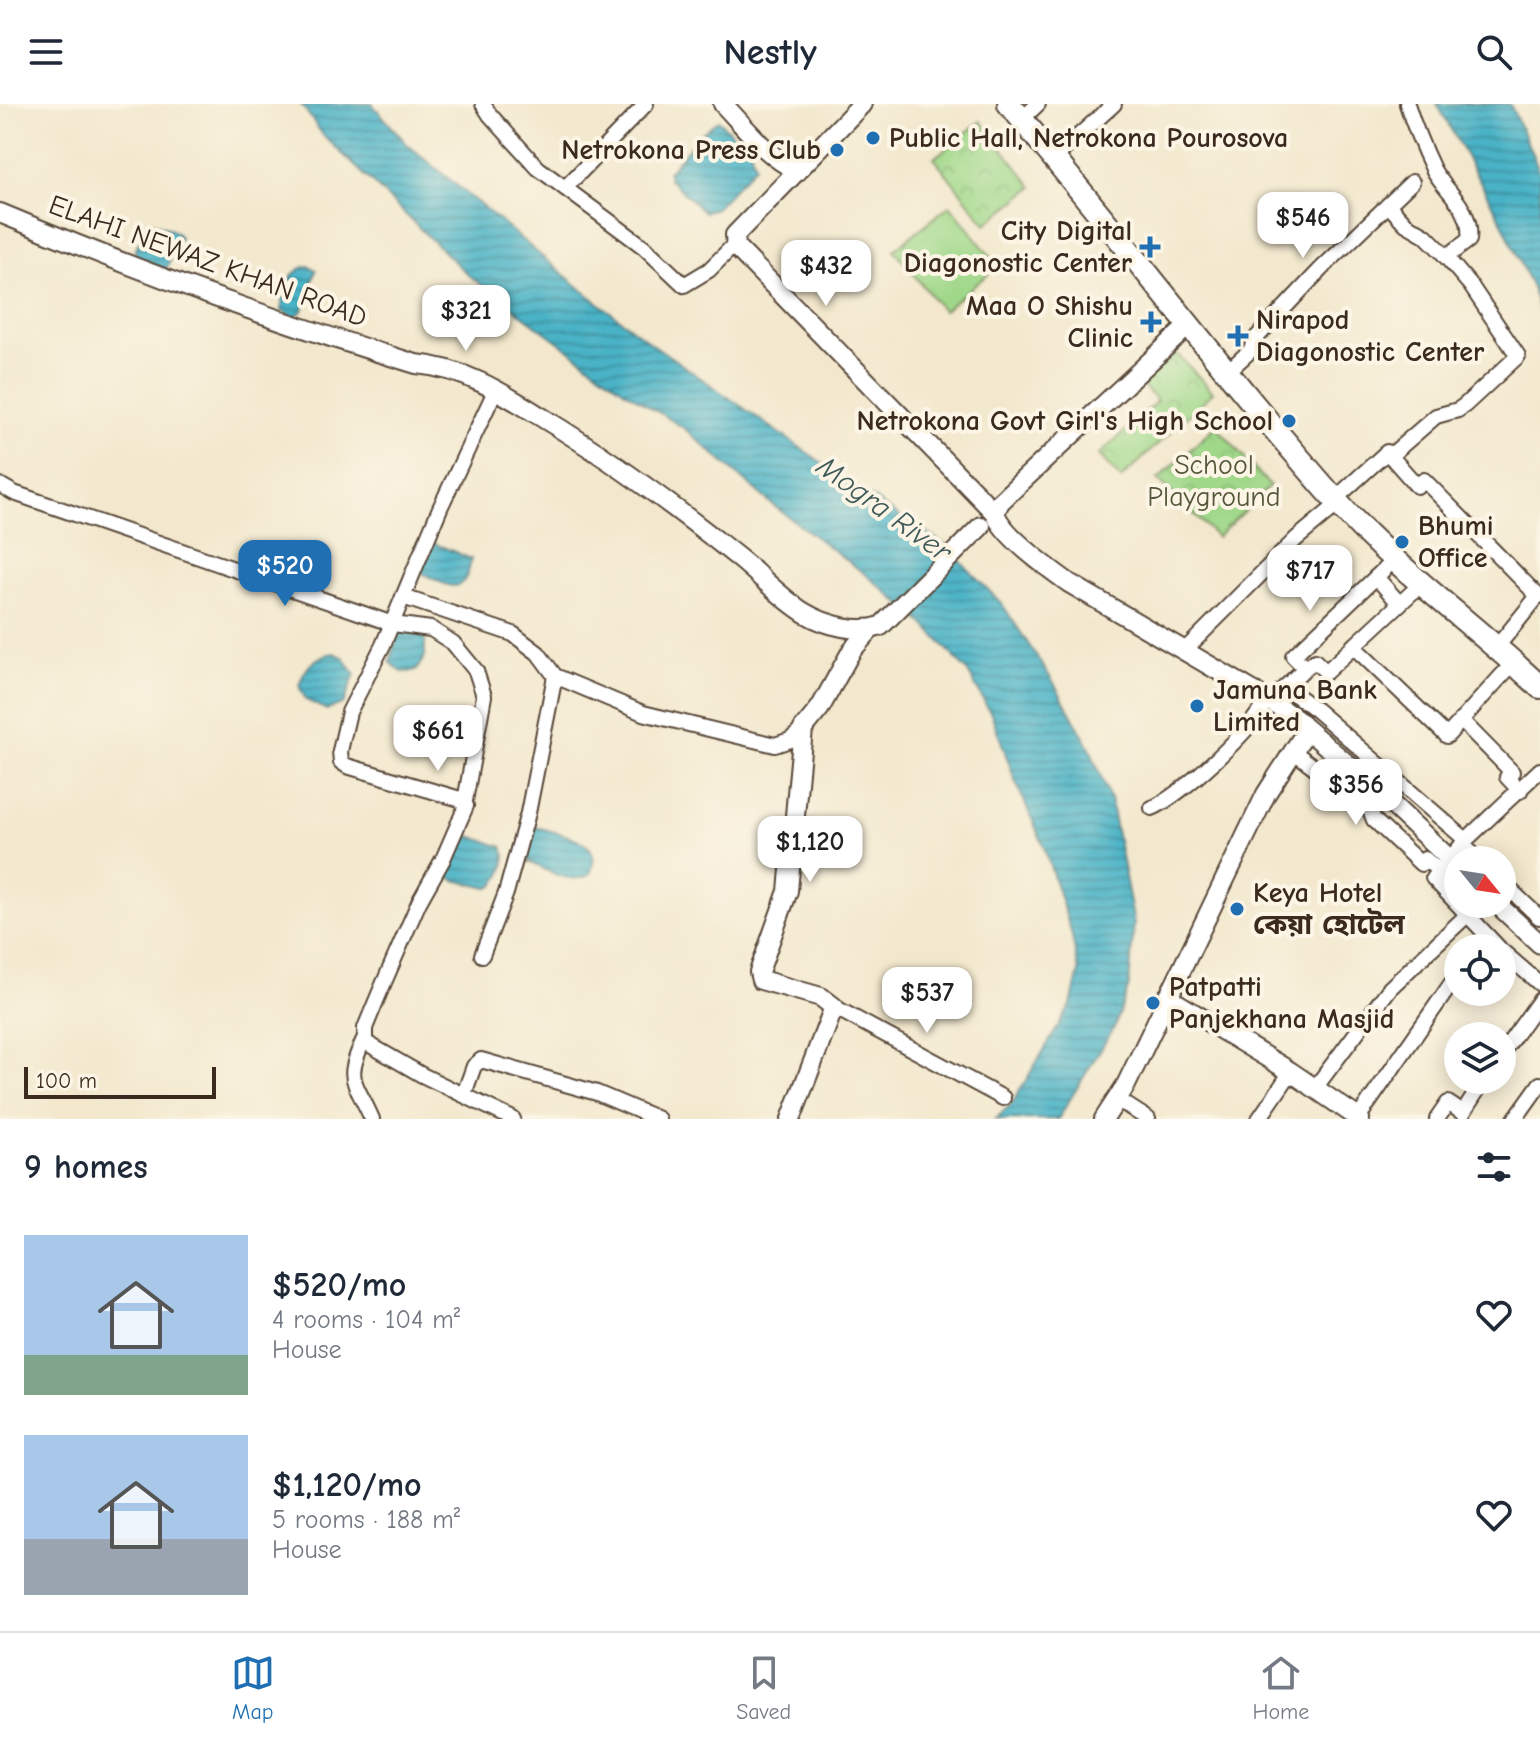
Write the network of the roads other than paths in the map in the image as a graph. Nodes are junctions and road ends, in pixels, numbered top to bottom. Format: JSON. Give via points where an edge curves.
{"nodes":[{"id":1,"x":483,"y":104,"type":"edge"},
{"id":2,"x":646,"y":104,"type":"edge"},
{"id":3,"x":723,"y":104,"type":"edge"},
{"id":4,"x":862,"y":104,"type":"edge"},
{"id":5,"x":1114,"y":104,"type":"edge"},
{"id":6,"x":1407,"y":104,"type":"edge"},
{"id":7,"x":1023,"y":109,"type":"edge"},
{"id":8,"x":1053,"y":159,"type":"junction"},
{"id":9,"x":798,"y":171,"type":"junction"},
{"id":10,"x":1412,"y":182,"type":"dead end"},
{"id":11,"x":565,"y":188,"type":"junction"},
{"id":12,"x":1388,"y":205,"type":"junction"},
{"id":13,"x":0,"y":213,"type":"edge"},
{"id":14,"x":735,"y":244,"type":"junction"},
{"id":15,"x":1446,"y":257,"type":"junction"},
{"id":16,"x":1189,"y":325,"type":"junction"},
{"id":17,"x":1227,"y":372,"type":"junction"},
{"id":18,"x":496,"y":389,"type":"junction"},
{"id":19,"x":1390,"y":456,"type":"junction"},
{"id":20,"x":0,"y":485,"type":"edge"},
{"id":21,"x":1337,"y":502,"type":"junction"},
{"id":22,"x":995,"y":513,"type":"junction"},
{"id":23,"x":981,"y":526,"type":"joint"},
{"id":24,"x":1394,"y":560,"type":"junction"},
{"id":25,"x":1376,"y":577,"type":"junction"},
{"id":26,"x":1420,"y":585,"type":"junction"},
{"id":27,"x":403,"y":597,"type":"junction"},
{"id":28,"x":1399,"y":603,"type":"junction"},
{"id":29,"x":393,"y":624,"type":"junction"},
{"id":30,"x":870,"y":630,"type":"junction"},
{"id":31,"x":1353,"y":646,"type":"junction"},
{"id":32,"x":1496,"y":648,"type":"junction"},
{"id":33,"x":1185,"y":650,"type":"junction"},
{"id":34,"x":1514,"y":662,"type":"junction"},
{"id":35,"x":1305,"y":668,"type":"junction"},
{"id":36,"x":555,"y":676,"type":"junction"},
{"id":37,"x":1285,"y":687,"type":"junction"},
{"id":38,"x":1540,"y":687,"type":"edge"},
{"id":39,"x":1268,"y":700,"type":"junction"},
{"id":40,"x":1461,"y":720,"type":"junction"},
{"id":41,"x":1304,"y":727,"type":"junction"},
{"id":42,"x":803,"y":729,"type":"junction"},
{"id":43,"x":1294,"y":752,"type":"junction"},
{"id":44,"x":1540,"y":770,"type":"edge"},
{"id":45,"x":1520,"y":791,"type":"junction"},
{"id":46,"x":465,"y":801,"type":"junction"},
{"id":47,"x":1152,"y":808,"type":"dead end"},
{"id":48,"x":1464,"y":842,"type":"junction"},
{"id":49,"x":1461,"y":846,"type":"edge"},
{"id":50,"x":1467,"y":846,"type":"edge"},
{"id":51,"x":1444,"y":860,"type":"edge"},
{"id":52,"x":1444,"y":864,"type":"edge"},
{"id":53,"x":1444,"y":869,"type":"edge"},
{"id":54,"x":1444,"y":891,"type":"edge"},
{"id":55,"x":1516,"y":895,"type":"edge"},
{"id":56,"x":1540,"y":916,"type":"edge"},
{"id":57,"x":1464,"y":918,"type":"edge"},
{"id":58,"x":1468,"y":918,"type":"edge"},
{"id":59,"x":1512,"y":918,"type":"edge"},
{"id":60,"x":1525,"y":930,"type":"junction"},
{"id":61,"x":1482,"y":934,"type":"edge"},
{"id":62,"x":1540,"y":944,"type":"edge"},
{"id":63,"x":482,"y":955,"type":"dead end"},
{"id":64,"x":1516,"y":965,"type":"edge"},
{"id":65,"x":1540,"y":984,"type":"edge"},
{"id":66,"x":1444,"y":994,"type":"edge"},
{"id":67,"x":1167,"y":997,"type":"junction"},
{"id":68,"x":1540,"y":1000,"type":"edge"},
{"id":69,"x":834,"y":1007,"type":"junction"},
{"id":70,"x":1516,"y":1033,"type":"edge"},
{"id":71,"x":365,"y":1037,"type":"junction"},
{"id":72,"x":1291,"y":1072,"type":"junction"},
{"id":73,"x":1540,"y":1084,"type":"edge"},
{"id":74,"x":1315,"y":1088,"type":"junction"},
{"id":75,"x":464,"y":1094,"type":"junction"},
{"id":76,"x":1475,"y":1094,"type":"edge"},
{"id":77,"x":1003,"y":1098,"type":"dead end"},
{"id":78,"x":1117,"y":1099,"type":"junction"},
{"id":79,"x":1440,"y":1115,"type":"edge"},
{"id":80,"x":1359,"y":1118,"type":"edge"},
{"id":81,"x":372,"y":1119,"type":"edge"},
{"id":82,"x":513,"y":1119,"type":"edge"},
{"id":83,"x":658,"y":1119,"type":"edge"},
{"id":84,"x":791,"y":1119,"type":"edge"},
{"id":85,"x":1104,"y":1119,"type":"edge"},
{"id":86,"x":1148,"y":1119,"type":"edge"},
{"id":87,"x":1259,"y":1119,"type":"edge"},
{"id":88,"x":1456,"y":1119,"type":"edge"},
{"id":89,"x":1515,"y":1119,"type":"edge"}],
"edges":[{"from":1,"to":11,"type":"street","via":[[538,168]]},
{"from":2,"to":11,"type":"street"},
{"from":3,"to":9,"type":"street","via":[[759,143]]},
{"from":4,"to":9,"type":"street"},
{"from":5,"to":8,"type":"street"},
{"from":6,"to":15,"type":"street","via":[[1435,173],[1468,219],[1469,240]]},
{"from":7,"to":8,"type":"main road"},
{"from":8,"to":16,"type":"main road"},
{"from":9,"to":14,"type":"street","via":[[735,235]]},
{"from":10,"to":12,"type":"street"},
{"from":11,"to":14,"type":"street","via":[[644,247],[684,285]]},
{"from":12,"to":15,"type":"street"},
{"from":12,"to":17,"type":"street"},
{"from":13,"to":18,"type":"street","name":"ELAHI NEWAZ KHAN ROAD","via":[[274,319],[416,364],[438,366]]},
{"from":14,"to":22,"type":"street"},
{"from":15,"to":19,"type":"street","via":[[1518,356],[1465,405],[1436,416]]},
{"from":16,"to":17,"type":"main road"},
{"from":16,"to":22,"type":"street","via":[[1000,502]]},
{"from":17,"to":21,"type":"main road"},
{"from":18,"to":27,"type":"street"},
{"from":18,"to":30,"type":"street","name":"ELAHI NEWAZ KHAN ROAD","via":[[605,456],[806,614]]},
{"from":19,"to":21,"type":"street","via":[[1387,452]]},
{"from":19,"to":32,"type":"street","via":[[1417,486],[1424,480],[1538,596]]},
{"from":20,"to":29,"type":"street"},
{"from":21,"to":24,"type":"main road"},
{"from":21,"to":33,"type":"street"},
{"from":22,"to":23,"type":"street"},
{"from":22,"to":33,"type":"street","via":[[1048,568]]},
{"from":23,"to":30,"type":"street","via":[[888,619]]},
{"from":24,"to":25,"type":"street"},
{"from":24,"to":26,"type":"main road"},
{"from":25,"to":28,"type":"street"},
{"from":25,"to":35,"type":"street","via":[[1293,656]]},
{"from":26,"to":28,"type":"street"},
{"from":26,"to":32,"type":"main road"},
{"from":27,"to":29,"type":"street"},
{"from":27,"to":36,"type":"street","via":[[513,634],[538,653]]},
{"from":28,"to":31,"type":"street"},
{"from":29,"to":46,"type":"street","via":[[431,629],[453,643],[476,671],[484,696]]},
{"from":29,"to":46,"type":"street","via":[[349,712],[340,760]]},
{"from":30,"to":42,"type":"street","via":[[859,639]]},
{"from":31,"to":35,"type":"street","via":[[1326,672],[1315,661]]},
{"from":31,"to":40,"type":"street","via":[[1447,736]]},
{"from":32,"to":34,"type":"main road"},
{"from":33,"to":39,"type":"street"},
{"from":34,"to":38,"type":"main road"},
{"from":34,"to":40,"type":"street"},
{"from":35,"to":37,"type":"street"},
{"from":36,"to":42,"type":"street","via":[[643,713],[775,745]]},
{"from":36,"to":63,"type":"street","via":[[528,813]]},
{"from":37,"to":39,"type":"street"},
{"from":37,"to":48,"type":"street"},
{"from":39,"to":41,"type":"street"},
{"from":39,"to":47,"type":"street","via":[[1229,747],[1179,792]]},
{"from":40,"to":45,"type":"street","via":[[1512,772],[1507,777]]},
{"from":41,"to":43,"type":"street"},
{"from":41,"to":51,"type":"street","via":[[1366,780]]},
{"from":42,"to":69,"type":"street","via":[[788,891],[759,972],[761,980],[821,997]]},
{"from":43,"to":52,"type":"street","via":[[1369,808],[1374,820],[1421,864],[1425,859]]},
{"from":43,"to":67,"type":"street","via":[[1266,794]]},
{"from":44,"to":45,"type":"street"},
{"from":45,"to":48,"type":"street"},
{"from":46,"to":71,"type":"street","via":[[466,810],[419,902]]},
{"from":48,"to":49,"type":"street"},
{"from":48,"to":50,"type":"street"},
{"from":53,"to":54,"type":"street","via":[[1433,878]]},
{"from":55,"to":56,"type":"street"},
{"from":56,"to":60,"type":"street"},
{"from":57,"to":74,"type":"street","via":[[1390,988]]},
{"from":58,"to":61,"type":"street"},
{"from":59,"to":60,"type":"street"},
{"from":60,"to":62,"type":"street"},
{"from":64,"to":65,"type":"street"},
{"from":66,"to":80,"type":"street"},
{"from":67,"to":72,"type":"street"},
{"from":67,"to":78,"type":"street"},
{"from":68,"to":70,"type":"street"},
{"from":69,"to":77,"type":"street"},
{"from":69,"to":84,"type":"street"},
{"from":71,"to":75,"type":"street","via":[[367,1045]]},
{"from":71,"to":81,"type":"street","via":[[352,1077]]},
{"from":72,"to":74,"type":"street"},
{"from":72,"to":87,"type":"street"},
{"from":73,"to":89,"type":"street"},
{"from":74,"to":80,"type":"street"},
{"from":75,"to":82,"type":"street"},
{"from":75,"to":83,"type":"street","via":[[481,1060],[597,1093]]},
{"from":76,"to":79,"type":"street","via":[[1463,1113],[1448,1103]]},
{"from":78,"to":85,"type":"street"},
{"from":78,"to":86,"type":"street"},
{"from":79,"to":88,"type":"street"}]}
